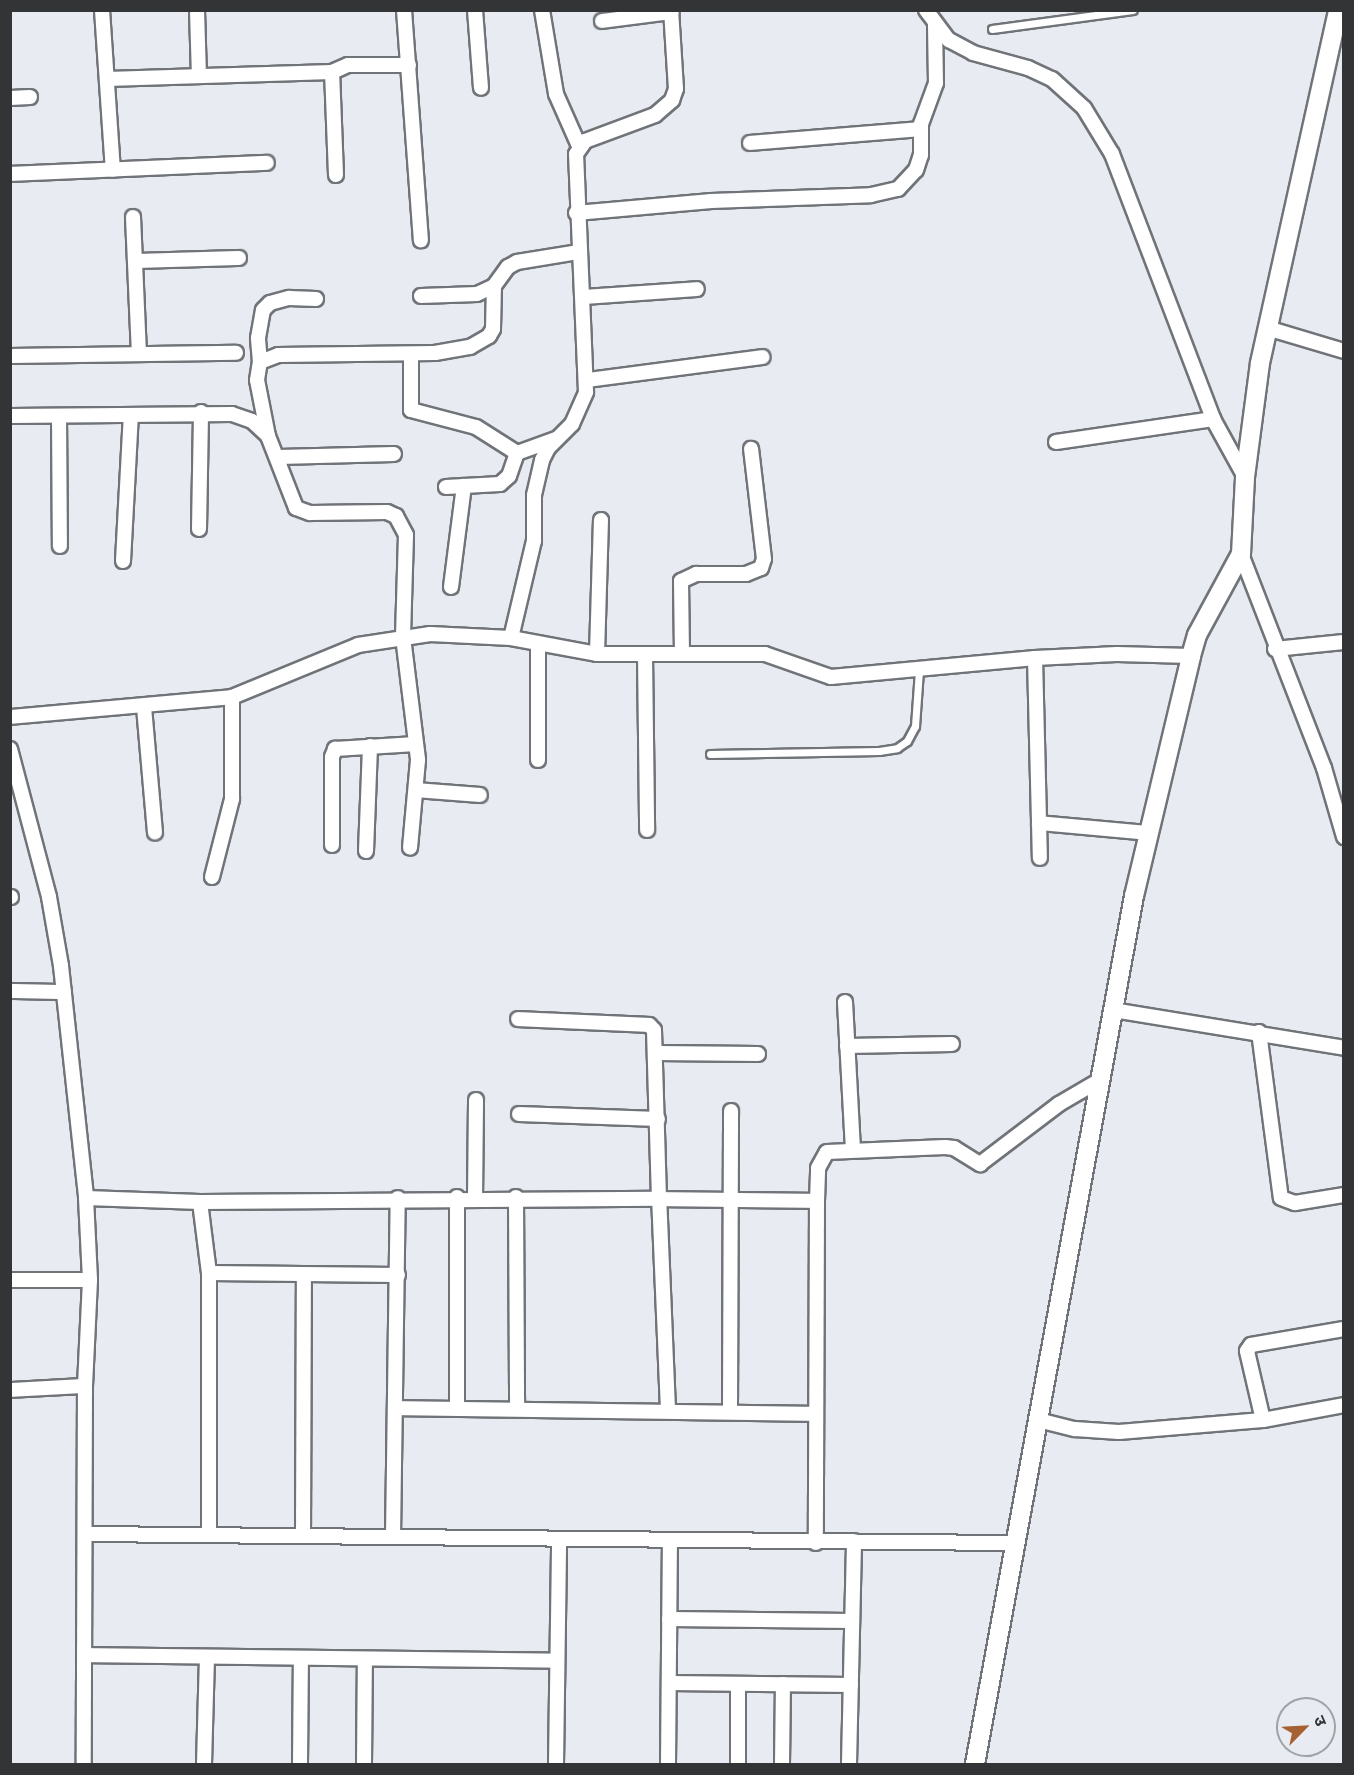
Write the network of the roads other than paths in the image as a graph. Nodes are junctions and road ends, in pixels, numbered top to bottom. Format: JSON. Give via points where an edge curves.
{"nodes":[{"id":1,"x":102,"y":10,"type":"edge"},
{"id":2,"x":197,"y":10,"type":"edge"},
{"id":3,"x":404,"y":10,"type":"edge"},
{"id":4,"x":475,"y":10,"type":"edge"},
{"id":5,"x":542,"y":10,"type":"edge"},
{"id":6,"x":926,"y":10,"type":"edge"},
{"id":7,"x":1132,"y":10,"type":"edge"},
{"id":8,"x":1338,"y":10,"type":"edge"},
{"id":9,"x":671,"y":11,"type":"edge"},
{"id":10,"x":602,"y":21,"type":"dead end"},
{"id":11,"x":935,"y":25,"type":"junction"},
{"id":12,"x":992,"y":29,"type":"dead end"},
{"id":13,"x":409,"y":65,"type":"junction"},
{"id":14,"x":332,"y":72,"type":"junction"},
{"id":15,"x":199,"y":76,"type":"junction"},
{"id":16,"x":107,"y":79,"type":"junction"},
{"id":17,"x":481,"y":88,"type":"dead end"},
{"id":18,"x":10,"y":98,"type":"edge"},
{"id":19,"x":30,"y":98,"type":"dead end"},
{"id":20,"x":920,"y":129,"type":"junction"},
{"id":21,"x":750,"y":142,"type":"dead end"},
{"id":22,"x":579,"y":146,"type":"junction"},
{"id":23,"x":267,"y":163,"type":"dead end"},
{"id":24,"x":113,"y":170,"type":"junction"},
{"id":25,"x":10,"y":174,"type":"edge"},
{"id":26,"x":336,"y":175,"type":"dead end"},
{"id":27,"x":576,"y":213,"type":"junction"},
{"id":28,"x":133,"y":217,"type":"dead end"},
{"id":29,"x":421,"y":240,"type":"dead end"},
{"id":30,"x":579,"y":252,"type":"junction"},
{"id":31,"x":239,"y":258,"type":"dead end"},
{"id":32,"x":135,"y":261,"type":"junction"},
{"id":33,"x":494,"y":286,"type":"junction"},
{"id":34,"x":697,"y":289,"type":"dead end"},
{"id":35,"x":421,"y":296,"type":"dead end"},
{"id":36,"x":584,"y":297,"type":"junction"},
{"id":37,"x":316,"y":299,"type":"dead end"},
{"id":38,"x":1267,"y":328,"type":"junction"},
{"id":39,"x":1344,"y":351,"type":"edge"},
{"id":40,"x":236,"y":353,"type":"dead end"},
{"id":41,"x":139,"y":354,"type":"junction"},
{"id":42,"x":411,"y":354,"type":"junction"},
{"id":43,"x":10,"y":356,"type":"edge"},
{"id":44,"x":762,"y":357,"type":"dead end"},
{"id":45,"x":260,"y":362,"type":"junction"},
{"id":46,"x":588,"y":380,"type":"junction"},
{"id":47,"x":201,"y":412,"type":"junction"},
{"id":48,"x":131,"y":415,"type":"junction"},
{"id":49,"x":10,"y":416,"type":"edge"},
{"id":50,"x":59,"y":416,"type":"junction"},
{"id":51,"x":1213,"y":419,"type":"junction"},
{"id":52,"x":268,"y":436,"type":"junction"},
{"id":53,"x":558,"y":438,"type":"junction"},
{"id":54,"x":1056,"y":442,"type":"dead end"},
{"id":55,"x":751,"y":449,"type":"dead end"},
{"id":56,"x":518,"y":453,"type":"junction"},
{"id":57,"x":394,"y":454,"type":"dead end"},
{"id":58,"x":279,"y":457,"type":"junction"},
{"id":59,"x":1245,"y":477,"type":"junction"},
{"id":60,"x":464,"y":486,"type":"junction"},
{"id":61,"x":446,"y":487,"type":"dead end"},
{"id":62,"x":601,"y":520,"type":"dead end"},
{"id":63,"x":199,"y":529,"type":"dead end"},
{"id":64,"x":60,"y":546,"type":"dead end"},
{"id":65,"x":1241,"y":554,"type":"junction"},
{"id":66,"x":123,"y":561,"type":"dead end"},
{"id":67,"x":451,"y":588,"type":"dead end"},
{"id":68,"x":403,"y":637,"type":"junction"},
{"id":69,"x":511,"y":638,"type":"junction"},
{"id":70,"x":1344,"y":642,"type":"edge"},
{"id":71,"x":538,"y":645,"type":"junction"},
{"id":72,"x":1275,"y":649,"type":"junction"},
{"id":73,"x":682,"y":653,"type":"junction"},
{"id":74,"x":597,"y":654,"type":"junction"},
{"id":75,"x":645,"y":655,"type":"junction"},
{"id":76,"x":1191,"y":656,"type":"junction"},
{"id":77,"x":1035,"y":658,"type":"junction"},
{"id":78,"x":919,"y":670,"type":"junction"},
{"id":79,"x":232,"y":697,"type":"junction"},
{"id":80,"x":144,"y":707,"type":"junction"},
{"id":81,"x":10,"y":717,"type":"edge"},
{"id":82,"x":416,"y":744,"type":"junction"},
{"id":83,"x":370,"y":746,"type":"junction"},
{"id":84,"x":10,"y":749,"type":"edge"},
{"id":85,"x":710,"y":754,"type":"dead end"},
{"id":86,"x":538,"y":760,"type":"dead end"},
{"id":87,"x":416,"y":790,"type":"junction"},
{"id":88,"x":480,"y":795,"type":"dead end"},
{"id":89,"x":1039,"y":823,"type":"junction"},
{"id":90,"x":647,"y":830,"type":"dead end"},
{"id":91,"x":155,"y":832,"type":"dead end"},
{"id":92,"x":1149,"y":833,"type":"junction"},
{"id":93,"x":1344,"y":837,"type":"edge"},
{"id":94,"x":332,"y":845,"type":"dead end"},
{"id":95,"x":410,"y":848,"type":"dead end"},
{"id":96,"x":366,"y":851,"type":"dead end"},
{"id":97,"x":1040,"y":858,"type":"dead end"},
{"id":98,"x":212,"y":878,"type":"dead end"},
{"id":99,"x":10,"y":991,"type":"edge"},
{"id":100,"x":64,"y":992,"type":"junction"},
{"id":101,"x":845,"y":1002,"type":"dead end"},
{"id":102,"x":1113,"y":1010,"type":"junction"},
{"id":103,"x":518,"y":1019,"type":"dead end"},
{"id":104,"x":1259,"y":1032,"type":"junction"},
{"id":105,"x":952,"y":1044,"type":"dead end"},
{"id":106,"x":847,"y":1046,"type":"junction"},
{"id":107,"x":1344,"y":1048,"type":"edge"},
{"id":108,"x":657,"y":1053,"type":"junction"},
{"id":109,"x":758,"y":1054,"type":"dead end"},
{"id":110,"x":1100,"y":1080,"type":"junction"},
{"id":111,"x":476,"y":1100,"type":"dead end"},
{"id":112,"x":731,"y":1111,"type":"dead end"},
{"id":113,"x":519,"y":1114,"type":"dead end"},
{"id":114,"x":658,"y":1119,"type":"junction"},
{"id":115,"x":853,"y":1149,"type":"junction"},
{"id":116,"x":1344,"y":1195,"type":"edge"},
{"id":117,"x":457,"y":1197,"type":"junction"},
{"id":118,"x":516,"y":1197,"type":"junction"},
{"id":119,"x":86,"y":1198,"type":"junction"},
{"id":120,"x":398,"y":1198,"type":"junction"},
{"id":121,"x":475,"y":1198,"type":"junction"},
{"id":122,"x":659,"y":1199,"type":"junction"},
{"id":123,"x":731,"y":1200,"type":"junction"},
{"id":124,"x":818,"y":1201,"type":"junction"},
{"id":125,"x":200,"y":1202,"type":"junction"},
{"id":126,"x":209,"y":1273,"type":"junction"},
{"id":127,"x":304,"y":1274,"type":"junction"},
{"id":128,"x":398,"y":1275,"type":"junction"},
{"id":129,"x":10,"y":1280,"type":"edge"},
{"id":130,"x":90,"y":1280,"type":"junction"},
{"id":131,"x":1344,"y":1329,"type":"edge"},
{"id":132,"x":85,"y":1386,"type":"junction"},
{"id":133,"x":10,"y":1390,"type":"edge"},
{"id":134,"x":1344,"y":1405,"type":"edge"},
{"id":135,"x":395,"y":1408,"type":"junction"},
{"id":136,"x":457,"y":1409,"type":"junction"},
{"id":137,"x":517,"y":1410,"type":"junction"},
{"id":138,"x":668,"y":1410,"type":"junction"},
{"id":139,"x":730,"y":1411,"type":"junction"},
{"id":140,"x":816,"y":1414,"type":"junction"},
{"id":141,"x":1038,"y":1420,"type":"junction"},
{"id":142,"x":1263,"y":1420,"type":"junction"},
{"id":143,"x":86,"y":1534,"type":"junction"},
{"id":144,"x":209,"y":1535,"type":"junction"},
{"id":145,"x":303,"y":1536,"type":"junction"},
{"id":146,"x":393,"y":1537,"type":"junction"},
{"id":147,"x":559,"y":1539,"type":"junction"},
{"id":148,"x":670,"y":1540,"type":"junction"},
{"id":149,"x":854,"y":1541,"type":"junction"},
{"id":150,"x":816,"y":1543,"type":"junction"},
{"id":151,"x":1016,"y":1543,"type":"junction"},
{"id":152,"x":669,"y":1619,"type":"junction"},
{"id":153,"x":852,"y":1621,"type":"junction"},
{"id":154,"x":84,"y":1655,"type":"junction"},
{"id":155,"x":207,"y":1657,"type":"junction"},
{"id":156,"x":301,"y":1658,"type":"junction"},
{"id":157,"x":365,"y":1659,"type":"junction"},
{"id":158,"x":557,"y":1661,"type":"junction"},
{"id":159,"x":669,"y":1683,"type":"junction"},
{"id":160,"x":738,"y":1684,"type":"junction"},
{"id":161,"x":783,"y":1684,"type":"junction"},
{"id":162,"x":851,"y":1685,"type":"junction"},
{"id":163,"x":84,"y":1764,"type":"edge"},
{"id":164,"x":204,"y":1764,"type":"edge"},
{"id":165,"x":300,"y":1764,"type":"edge"},
{"id":166,"x":364,"y":1764,"type":"edge"},
{"id":167,"x":556,"y":1764,"type":"edge"},
{"id":168,"x":668,"y":1764,"type":"edge"},
{"id":169,"x":738,"y":1764,"type":"edge"},
{"id":170,"x":782,"y":1764,"type":"edge"},
{"id":171,"x":849,"y":1764,"type":"edge"},
{"id":172,"x":975,"y":1764,"type":"edge"}],
"edges":[{"from":1,"to":16,"type":"street"},
{"from":2,"to":15,"type":"street"},
{"from":3,"to":13,"type":"street"},
{"from":4,"to":17,"type":"street"},
{"from":5,"to":22,"type":"street","via":[[556,94]]},
{"from":6,"to":11,"type":"street"},
{"from":7,"to":12,"type":"lane"},
{"from":8,"to":38,"type":"street"},
{"from":9,"to":10,"type":"street"},
{"from":9,"to":22,"type":"street","via":[[675,89],[672,100],[655,115]]},
{"from":11,"to":20,"type":"street","via":[[936,83]]},
{"from":11,"to":51,"type":"street","via":[[949,40],[973,53],[1052,79],[1084,108],[1112,154]]},
{"from":13,"to":14,"type":"street","via":[[348,65]]},
{"from":13,"to":29,"type":"street"},
{"from":14,"to":15,"type":"street"},
{"from":14,"to":26,"type":"street"},
{"from":15,"to":16,"type":"street"},
{"from":16,"to":24,"type":"street"},
{"from":18,"to":19,"type":"street"},
{"from":20,"to":21,"type":"street"},
{"from":20,"to":27,"type":"street","via":[[921,155],[916,170],[898,189]]},
{"from":22,"to":27,"type":"street"},
{"from":23,"to":24,"type":"street"},
{"from":24,"to":25,"type":"street"},
{"from":27,"to":30,"type":"street"},
{"from":28,"to":32,"type":"street"},
{"from":30,"to":33,"type":"street","via":[[518,262],[508,267]]},
{"from":30,"to":36,"type":"street"},
{"from":31,"to":32,"type":"street"},
{"from":32,"to":41,"type":"street"},
{"from":33,"to":35,"type":"street","via":[[477,294]]},
{"from":33,"to":42,"type":"street","via":[[494,323],[489,336],[454,351]]},
{"from":34,"to":36,"type":"street"},
{"from":36,"to":46,"type":"street"},
{"from":37,"to":45,"type":"street","via":[[290,298],[270,303],[264,310],[258,338]]},
{"from":38,"to":39,"type":"street"},
{"from":38,"to":59,"type":"street"},
{"from":40,"to":41,"type":"street"},
{"from":41,"to":43,"type":"street"},
{"from":42,"to":45,"type":"street","via":[[278,355]]},
{"from":42,"to":56,"type":"street","via":[[411,410],[463,422],[495,436]]},
{"from":44,"to":46,"type":"street"},
{"from":45,"to":52,"type":"street","via":[[258,387]]},
{"from":46,"to":53,"type":"street","via":[[581,408]]},
{"from":47,"to":48,"type":"street"},
{"from":47,"to":52,"type":"street","via":[[242,417]]},
{"from":47,"to":63,"type":"street"},
{"from":48,"to":50,"type":"street"},
{"from":48,"to":66,"type":"street"},
{"from":49,"to":50,"type":"street"},
{"from":50,"to":64,"type":"street"},
{"from":51,"to":54,"type":"street"},
{"from":51,"to":59,"type":"street"},
{"from":52,"to":58,"type":"street"},
{"from":53,"to":56,"type":"street"},
{"from":53,"to":69,"type":"street","via":[[548,448],[538,476],[534,541]]},
{"from":55,"to":73,"type":"street","via":[[764,559],[761,568],[755,573],[696,574],[681,581]]},
{"from":56,"to":60,"type":"street","via":[[500,484]]},
{"from":57,"to":58,"type":"street"},
{"from":58,"to":68,"type":"street","via":[[290,499],[303,512],[387,512],[396,516],[406,535]]},
{"from":59,"to":65,"type":"street"},
{"from":60,"to":61,"type":"street"},
{"from":60,"to":67,"type":"street"},
{"from":62,"to":74,"type":"street"},
{"from":65,"to":72,"type":"street"},
{"from":65,"to":76,"type":"street","via":[[1197,635]]},
{"from":68,"to":69,"type":"street","via":[[430,634]]},
{"from":68,"to":79,"type":"street","via":[[358,645]]},
{"from":68,"to":82,"type":"street"},
{"from":69,"to":71,"type":"street"},
{"from":70,"to":72,"type":"street"},
{"from":71,"to":74,"type":"street"},
{"from":71,"to":86,"type":"street"},
{"from":72,"to":93,"type":"street","via":[[1324,768]]},
{"from":73,"to":75,"type":"street"},
{"from":73,"to":78,"type":"street","via":[[765,654],[831,677]]},
{"from":74,"to":75,"type":"street"},
{"from":75,"to":90,"type":"street"},
{"from":76,"to":77,"type":"street"},
{"from":76,"to":92,"type":"street"},
{"from":77,"to":78,"type":"street"},
{"from":77,"to":89,"type":"street"},
{"from":78,"to":85,"type":"lane","via":[[915,726],[907,741],[897,748]]},
{"from":79,"to":80,"type":"street"},
{"from":79,"to":98,"type":"street","via":[[232,799]]},
{"from":80,"to":81,"type":"street"},
{"from":80,"to":91,"type":"street"},
{"from":82,"to":83,"type":"street"},
{"from":82,"to":87,"type":"street"},
{"from":83,"to":94,"type":"street","via":[[335,749]]},
{"from":83,"to":96,"type":"street"},
{"from":84,"to":100,"type":"street","via":[[49,897]]},
{"from":87,"to":88,"type":"street"},
{"from":87,"to":95,"type":"street"},
{"from":89,"to":92,"type":"street"},
{"from":89,"to":97,"type":"street"},
{"from":92,"to":102,"type":"street"},
{"from":99,"to":100,"type":"street"},
{"from":100,"to":119,"type":"street"},
{"from":101,"to":106,"type":"street"},
{"from":102,"to":104,"type":"street"},
{"from":102,"to":110,"type":"street"},
{"from":103,"to":108,"type":"street","via":[[649,1024],[654,1030]]},
{"from":104,"to":107,"type":"street"},
{"from":104,"to":116,"type":"street","via":[[1281,1198],[1295,1203]]},
{"from":105,"to":106,"type":"street"},
{"from":106,"to":115,"type":"street"},
{"from":108,"to":109,"type":"street"},
{"from":108,"to":114,"type":"street"},
{"from":110,"to":115,"type":"street","via":[[1059,1104],[980,1164],[954,1148]]},
{"from":110,"to":141,"type":"street"},
{"from":111,"to":121,"type":"street"},
{"from":112,"to":123,"type":"street"},
{"from":113,"to":114,"type":"street"},
{"from":114,"to":122,"type":"street"},
{"from":115,"to":124,"type":"street","via":[[834,1150],[820,1157]]},
{"from":117,"to":120,"type":"street"},
{"from":117,"to":121,"type":"street"},
{"from":117,"to":136,"type":"street"},
{"from":118,"to":121,"type":"street"},
{"from":118,"to":122,"type":"street"},
{"from":118,"to":137,"type":"street"},
{"from":119,"to":125,"type":"street"},
{"from":119,"to":130,"type":"street"},
{"from":120,"to":125,"type":"street"},
{"from":120,"to":128,"type":"street"},
{"from":122,"to":123,"type":"street"},
{"from":122,"to":138,"type":"street"},
{"from":123,"to":124,"type":"street"},
{"from":123,"to":139,"type":"street"},
{"from":124,"to":140,"type":"street"},
{"from":125,"to":126,"type":"street"},
{"from":126,"to":127,"type":"street"},
{"from":126,"to":144,"type":"street"},
{"from":127,"to":128,"type":"street"},
{"from":127,"to":145,"type":"street"},
{"from":128,"to":135,"type":"street"},
{"from":129,"to":130,"type":"street"},
{"from":130,"to":132,"type":"street"},
{"from":131,"to":142,"type":"street","via":[[1251,1345],[1247,1352]]},
{"from":132,"to":133,"type":"street"},
{"from":132,"to":143,"type":"street"},
{"from":134,"to":142,"type":"street"},
{"from":135,"to":136,"type":"street"},
{"from":135,"to":146,"type":"street"},
{"from":136,"to":137,"type":"street"},
{"from":137,"to":138,"type":"street"},
{"from":138,"to":139,"type":"street"},
{"from":139,"to":140,"type":"street"},
{"from":140,"to":150,"type":"street"},
{"from":141,"to":142,"type":"street","via":[[1075,1429],[1119,1432]]},
{"from":141,"to":151,"type":"street"},
{"from":143,"to":144,"type":"street"},
{"from":143,"to":154,"type":"street"},
{"from":144,"to":145,"type":"street"},
{"from":145,"to":146,"type":"street"},
{"from":146,"to":147,"type":"street"},
{"from":147,"to":148,"type":"street"},
{"from":147,"to":158,"type":"street"},
{"from":148,"to":150,"type":"street"},
{"from":148,"to":152,"type":"street"},
{"from":149,"to":150,"type":"street"},
{"from":149,"to":151,"type":"street"},
{"from":149,"to":153,"type":"street"},
{"from":151,"to":172,"type":"street"},
{"from":152,"to":153,"type":"street"},
{"from":152,"to":159,"type":"street"},
{"from":153,"to":162,"type":"street"},
{"from":154,"to":155,"type":"street"},
{"from":154,"to":163,"type":"street"},
{"from":155,"to":156,"type":"street"},
{"from":155,"to":164,"type":"street"},
{"from":156,"to":157,"type":"street"},
{"from":156,"to":165,"type":"street"},
{"from":157,"to":158,"type":"street"},
{"from":157,"to":166,"type":"street"},
{"from":158,"to":167,"type":"street"},
{"from":159,"to":160,"type":"street"},
{"from":159,"to":168,"type":"street"},
{"from":160,"to":161,"type":"street"},
{"from":160,"to":169,"type":"street"},
{"from":161,"to":162,"type":"street"},
{"from":161,"to":170,"type":"street"},
{"from":162,"to":171,"type":"street"}]}
